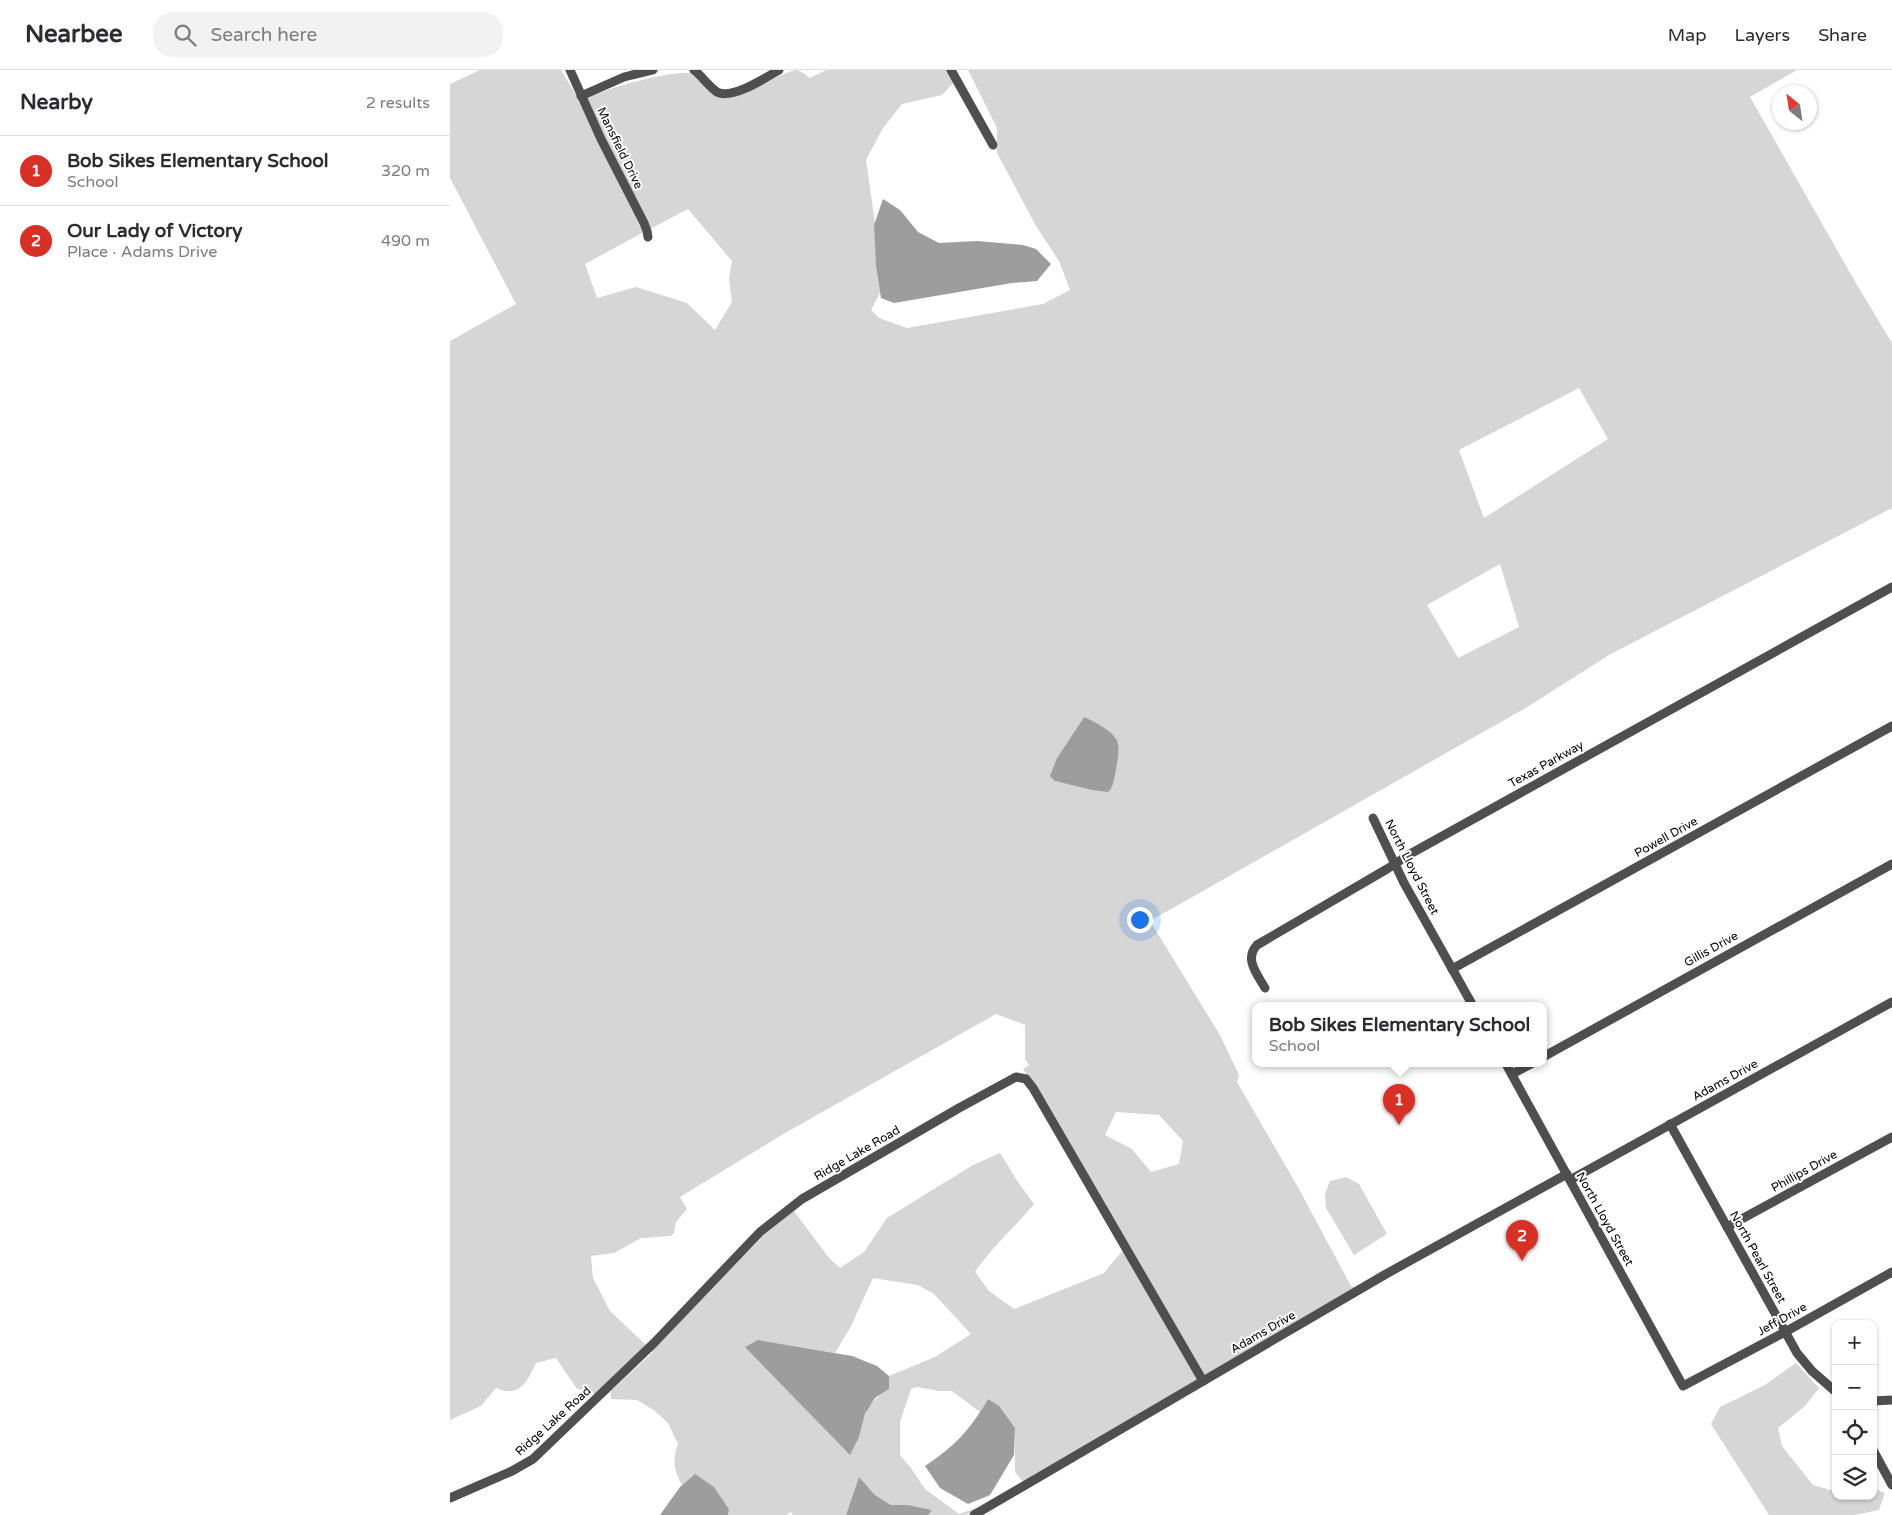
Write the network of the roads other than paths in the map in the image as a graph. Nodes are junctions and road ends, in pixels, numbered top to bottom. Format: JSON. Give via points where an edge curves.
{"nodes":[{"id":1,"x":570,"y":70,"type":"edge"},
{"id":2,"x":654,"y":70,"type":"edge"},
{"id":3,"x":694,"y":70,"type":"edge"},
{"id":4,"x":778,"y":70,"type":"edge"},
{"id":5,"x":951,"y":70,"type":"edge"},
{"id":6,"x":581,"y":96,"type":"junction"},
{"id":7,"x":994,"y":145,"type":"dead end"},
{"id":8,"x":648,"y":237,"type":"dead end"},
{"id":9,"x":1892,"y":587,"type":"edge"},
{"id":10,"x":1892,"y":726,"type":"edge"},
{"id":11,"x":1373,"y":818,"type":"dead end"},
{"id":12,"x":1395,"y":864,"type":"junction"},
{"id":13,"x":1892,"y":864,"type":"edge"},
{"id":14,"x":1452,"y":969,"type":"junction"},
{"id":15,"x":1265,"y":988,"type":"dead end"},
{"id":16,"x":1471,"y":1002,"type":"edge"},
{"id":17,"x":1892,"y":1002,"type":"edge"},
{"id":18,"x":1547,"y":1055,"type":"edge"},
{"id":19,"x":1508,"y":1067,"type":"edge"},
{"id":20,"x":1525,"y":1067,"type":"edge"},
{"id":21,"x":1512,"y":1074,"type":"junction"},
{"id":22,"x":1670,"y":1124,"type":"junction"},
{"id":23,"x":1892,"y":1137,"type":"edge"},
{"id":24,"x":1568,"y":1177,"type":"junction"},
{"id":25,"x":1727,"y":1227,"type":"junction"},
{"id":26,"x":1892,"y":1272,"type":"edge"},
{"id":27,"x":1785,"y":1332,"type":"junction"},
{"id":28,"x":1203,"y":1381,"type":"junction"},
{"id":29,"x":1683,"y":1386,"type":"joint"},
{"id":30,"x":1832,"y":1388,"type":"edge"},
{"id":31,"x":1892,"y":1400,"type":"edge"},
{"id":32,"x":1877,"y":1401,"type":"edge"},
{"id":33,"x":1876,"y":1455,"type":"edge"},
{"id":34,"x":1892,"y":1485,"type":"edge"},
{"id":35,"x":450,"y":1498,"type":"edge"},
{"id":36,"x":974,"y":1515,"type":"edge"}],
"edges":[{"from":1,"to":6,"type":"street","name":"Mansfield Drive"},
{"from":2,"to":6,"type":"street","via":[[619,79]]},
{"from":3,"to":4,"type":"street","via":[[716,91],[724,94],[749,87]]},
{"from":5,"to":7,"type":"street"},
{"from":6,"to":8,"type":"street","name":"Mansfield Drive"},
{"from":9,"to":12,"type":"street","name":"Texas Parkway"},
{"from":10,"to":14,"type":"street","name":"Powell Drive"},
{"from":11,"to":12,"type":"street","name":"North Lloyd Street"},
{"from":12,"to":14,"type":"street","name":"North Lloyd Street"},
{"from":12,"to":15,"type":"street","name":"Texas Parkway","via":[[1256,945],[1251,962]]},
{"from":13,"to":18,"type":"street","name":"Gillis Drive"},
{"from":14,"to":16,"type":"street","name":"North Lloyd Street"},
{"from":17,"to":22,"type":"street","name":"Adams Drive"},
{"from":19,"to":21,"type":"street","name":"North Lloyd Street"},
{"from":20,"to":21,"type":"street"},
{"from":21,"to":24,"type":"street","name":"North Lloyd Street"},
{"from":22,"to":24,"type":"street","name":"Adams Drive"},
{"from":22,"to":25,"type":"street","name":"North Pearl Street"},
{"from":23,"to":25,"type":"street","name":"Phillips Drive"},
{"from":24,"to":28,"type":"street","name":"Adams Drive","via":[[1395,1269]]},
{"from":24,"to":29,"type":"street","name":"North Lloyd Street"},
{"from":25,"to":27,"type":"street","name":"North Pearl Street"},
{"from":26,"to":27,"type":"street","name":"Jeff Drive"},
{"from":27,"to":29,"type":"street","name":"Jeff Drive"},
{"from":27,"to":30,"type":"street","name":"North Pearl Street","via":[[1802,1360]]},
{"from":28,"to":35,"type":"street","name":"Ridge Lake Road","via":[[1033,1088],[1026,1080],[1016,1077],[787,1210],[760,1232],[654,1343],[533,1459]]},
{"from":28,"to":36,"type":"street","name":"Adams Drive"},
{"from":31,"to":32,"type":"street"},
{"from":33,"to":34,"type":"street"}]}
